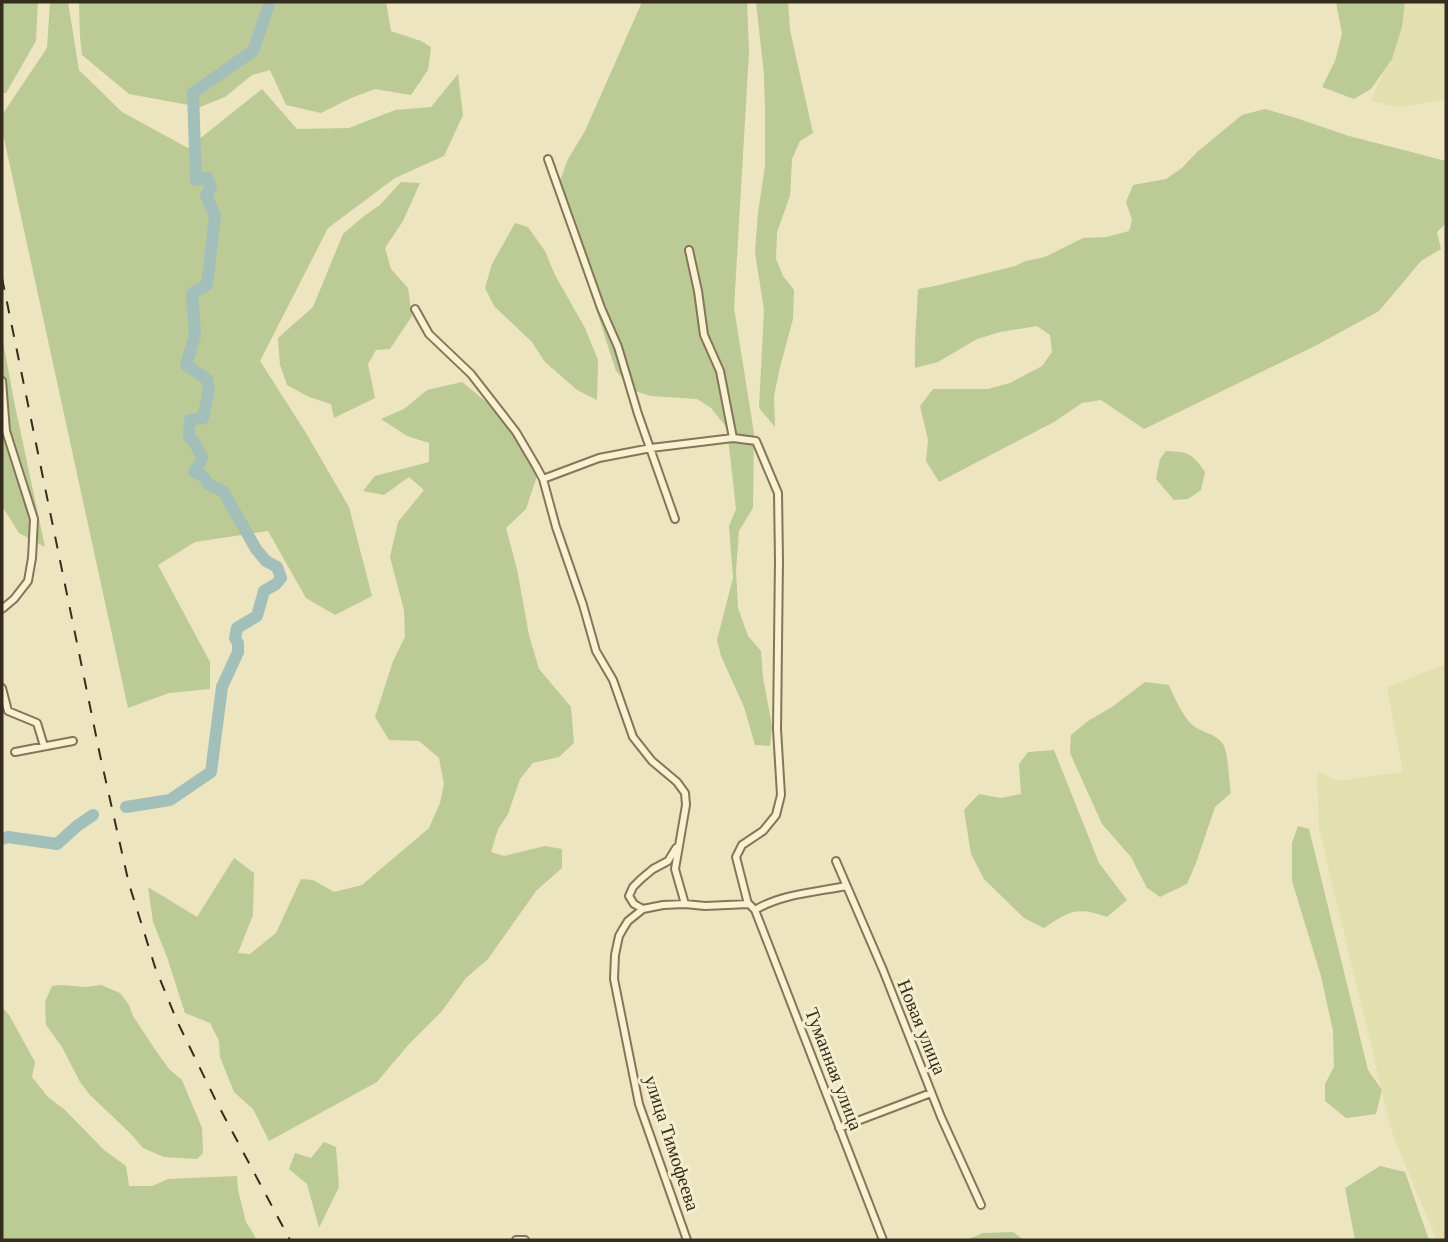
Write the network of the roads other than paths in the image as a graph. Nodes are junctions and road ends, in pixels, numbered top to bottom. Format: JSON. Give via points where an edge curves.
{"nodes":[{"id":1,"x":548,"y":159,"type":"dead end"},
{"id":2,"x":690,"y":250,"type":"dead end"},
{"id":3,"x":415,"y":309,"type":"dead end"},
{"id":4,"x":2,"y":381,"type":"edge"},
{"id":5,"x":733,"y":438,"type":"junction"},
{"id":6,"x":651,"y":448,"type":"junction"},
{"id":7,"x":542,"y":479,"type":"junction"},
{"id":8,"x":675,"y":519,"type":"dead end"},
{"id":9,"x":2,"y":609,"type":"edge"},
{"id":10,"x":2,"y":688,"type":"edge"},
{"id":11,"x":73,"y":741,"type":"dead end"},
{"id":12,"x":44,"y":746,"type":"junction"},
{"id":13,"x":15,"y":752,"type":"dead end"},
{"id":14,"x":679,"y":843,"type":"junction"},
{"id":15,"x":836,"y":861,"type":"dead end"},
{"id":16,"x":846,"y":886,"type":"junction"},
{"id":17,"x":685,"y":904,"type":"junction"},
{"id":18,"x":748,"y":904,"type":"junction"},
{"id":19,"x":643,"y":909,"type":"junction"},
{"id":20,"x":755,"y":910,"type":"junction"},
{"id":21,"x":932,"y":1093,"type":"junction"},
{"id":22,"x":839,"y":1128,"type":"junction"},
{"id":23,"x":981,"y":1205,"type":"dead end"},
{"id":24,"x":516,"y":1240,"type":"edge"},
{"id":25,"x":525,"y":1240,"type":"edge"},
{"id":26,"x":687,"y":1240,"type":"edge"},
{"id":27,"x":883,"y":1240,"type":"edge"}],
"edges":[{"from":1,"to":6,"type":"street"},
{"from":2,"to":5,"type":"street","via":[[704,335],[720,370]]},
{"from":3,"to":7,"type":"street","via":[[429,334],[471,374],[516,432]]},
{"from":4,"to":9,"type":"street","via":[[6,431],[34,519],[28,581]]},
{"from":5,"to":6,"type":"street"},
{"from":5,"to":18,"type":"street","via":[[756,442],[778,492],[781,795],[776,815],[736,857]]},
{"from":6,"to":7,"type":"street","via":[[599,458]]},
{"from":6,"to":8,"type":"street"},
{"from":7,"to":14,"type":"street","via":[[596,651],[613,680],[633,737],[685,793]]},
{"from":10,"to":12,"type":"street","via":[[8,711],[37,723]]},
{"from":11,"to":12,"type":"street"},
{"from":12,"to":13,"type":"street"},
{"from":14,"to":17,"type":"street","via":[[675,869]]},
{"from":14,"to":19,"type":"street","via":[[668,861],[633,887],[629,896]]},
{"from":15,"to":16,"type":"street","name":"Новая улица"},
{"from":16,"to":20,"type":"street"},
{"from":16,"to":21,"type":"street","name":"Новая улица"},
{"from":17,"to":18,"type":"street"},
{"from":17,"to":19,"type":"street"},
{"from":18,"to":20,"type":"street"},
{"from":19,"to":26,"type":"street","name":"улица Тимофеева","via":[[619,936],[614,979],[639,1104]]},
{"from":20,"to":22,"type":"street","name":"Туманная улица"},
{"from":21,"to":22,"type":"street"},
{"from":21,"to":23,"type":"street","name":"Новая улица"},
{"from":22,"to":27,"type":"street","name":"Туманная улица"},
{"from":24,"to":25,"type":"street"}]}
